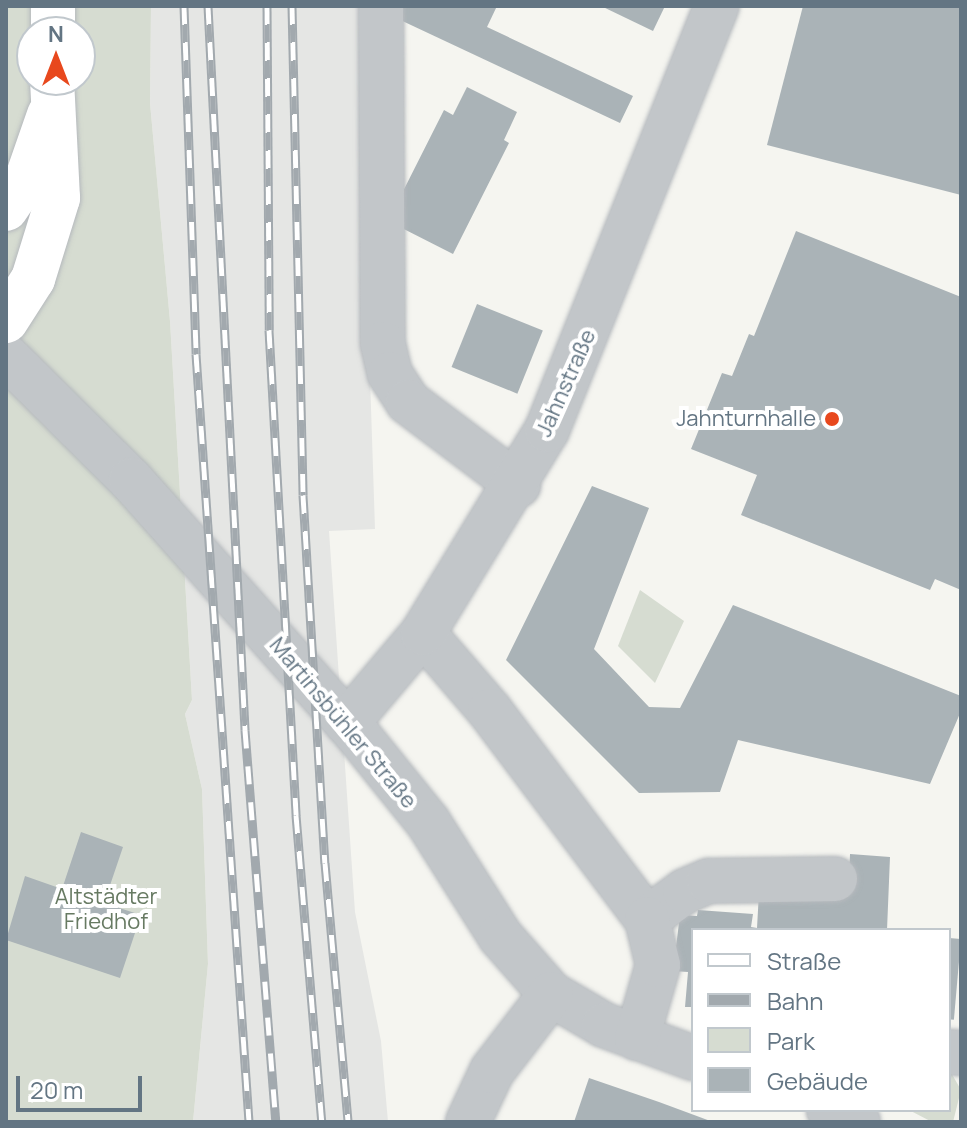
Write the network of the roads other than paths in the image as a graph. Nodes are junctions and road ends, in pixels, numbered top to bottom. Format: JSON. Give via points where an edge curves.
{"nodes":[{"id":1,"x":381,"y":6,"type":"edge"},
{"id":2,"x":717,"y":6,"type":"edge"},
{"id":3,"x":51,"y":96,"type":"edge"},
{"id":4,"x":52,"y":96,"type":"edge"},
{"id":5,"x":6,"y":209,"type":"edge"},
{"id":6,"x":6,"y":321,"type":"edge"},
{"id":7,"x":6,"y":356,"type":"edge"},
{"id":8,"x":518,"y":485,"type":"junction"},
{"id":9,"x":423,"y":633,"type":"junction"},
{"id":10,"x":347,"y":723,"type":"junction"},
{"id":11,"x":835,"y":879,"type":"dead end"},
{"id":12,"x":647,"y":919,"type":"junction"},
{"id":13,"x":551,"y":994,"type":"junction"},
{"id":14,"x":637,"y":1038,"type":"junction"},
{"id":15,"x":691,"y":1057,"type":"edge"},
{"id":16,"x":834,"y":1112,"type":"edge"},
{"id":17,"x":468,"y":1122,"type":"edge"},
{"id":18,"x":858,"y":1122,"type":"edge"}],
"edges":[{"from":1,"to":8,"type":"street","via":[[383,344],[390,374],[408,402]]},
{"from":2,"to":8,"type":"street","name":"Jahnstraße","via":[[573,373]]},
{"from":3,"to":5,"type":"main road","via":[[42,143]]},
{"from":4,"to":6,"type":"main road","via":[[60,172],[53,223],[33,279]]},
{"from":7,"to":10,"type":"street","name":"Martinsbühler Straße","via":[[131,480]]},
{"from":8,"to":9,"type":"street","name":"Jahnstraße"},
{"from":9,"to":10,"type":"street","name":"Jahnstraße"},
{"from":9,"to":12,"type":"street","via":[[490,711]]},
{"from":10,"to":13,"type":"street","name":"Martinsbühler Straße","via":[[428,822],[500,936]]},
{"from":11,"to":12,"type":"street","via":[[709,881],[685,891]]},
{"from":12,"to":14,"type":"street","via":[[658,965]]},
{"from":13,"to":14,"type":"street","name":"Martinsbühler Straße"},
{"from":13,"to":17,"type":"street","via":[[492,1071]]},
{"from":14,"to":15,"type":"street","name":"Martinsbühler Straße"},
{"from":16,"to":18,"type":"street"}]}
